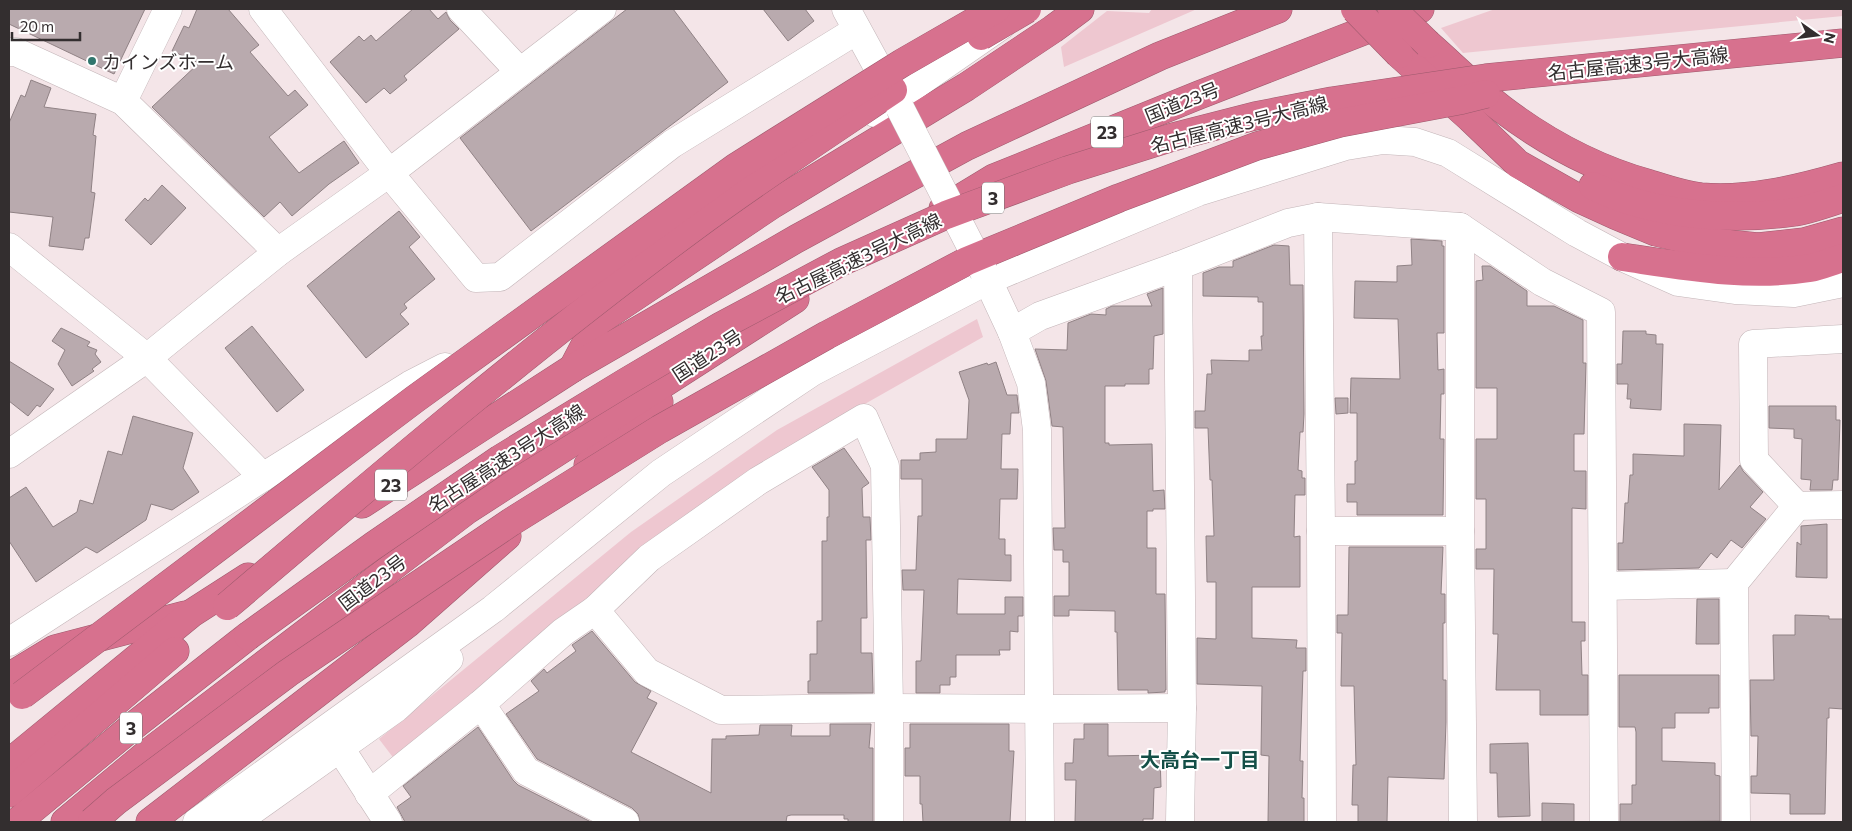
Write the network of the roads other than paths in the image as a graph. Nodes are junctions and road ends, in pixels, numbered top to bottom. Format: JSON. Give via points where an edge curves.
{"nodes":[{"id":1,"x":168,"y":9,"type":"edge"},
{"id":2,"x":263,"y":9,"type":"edge"},
{"id":3,"x":460,"y":9,"type":"edge"},
{"id":4,"x":602,"y":9,"type":"edge"},
{"id":5,"x":996,"y":9,"type":"edge"},
{"id":6,"x":1027,"y":9,"type":"edge"},
{"id":7,"x":1080,"y":9,"type":"edge"},
{"id":8,"x":1278,"y":9,"type":"edge"},
{"id":9,"x":1355,"y":9,"type":"edge"},
{"id":10,"x":1392,"y":9,"type":"edge"},
{"id":11,"x":1420,"y":9,"type":"edge"},
{"id":12,"x":852,"y":19,"type":"edge"},
{"id":13,"x":1843,"y":43,"type":"edge"},
{"id":14,"x":9,"y":52,"type":"edge"},
{"id":15,"x":1596,"y":66,"type":"junction"},
{"id":16,"x":520,"y":72,"type":"junction"},
{"id":17,"x":123,"y":101,"type":"junction"},
{"id":18,"x":898,"y":103,"type":"junction"},
{"id":19,"x":1470,"y":118,"type":"junction"},
{"id":20,"x":389,"y":173,"type":"junction"},
{"id":21,"x":1843,"y":176,"type":"edge"},
{"id":22,"x":1843,"y":198,"type":"edge"},
{"id":23,"x":1318,"y":217,"type":"junction"},
{"id":24,"x":1460,"y":227,"type":"junction"},
{"id":25,"x":1843,"y":231,"type":"edge"},
{"id":26,"x":9,"y":247,"type":"edge"},
{"id":27,"x":278,"y":252,"type":"junction"},
{"id":28,"x":1622,"y":257,"type":"junction"},
{"id":29,"x":1843,"y":258,"type":"edge"},
{"id":30,"x":1178,"y":266,"type":"junction"},
{"id":31,"x":986,"y":276,"type":"junction"},
{"id":32,"x":1843,"y":283,"type":"edge"},
{"id":33,"x":810,"y":289,"type":"junction"},
{"id":34,"x":1012,"y":332,"type":"junction"},
{"id":35,"x":1843,"y":338,"type":"edge"},
{"id":36,"x":147,"y":358,"type":"junction"},
{"id":37,"x":572,"y":368,"type":"junction"},
{"id":38,"x":12,"y":447,"type":"edge"},
{"id":39,"x":263,"y":476,"type":"junction"},
{"id":40,"x":1843,"y":504,"type":"edge"},
{"id":41,"x":1797,"y":506,"type":"junction"},
{"id":42,"x":1321,"y":531,"type":"junction"},
{"id":43,"x":1460,"y":531,"type":"junction"},
{"id":44,"x":1734,"y":583,"type":"junction"},
{"id":45,"x":1602,"y":586,"type":"junction"},
{"id":46,"x":493,"y":609,"type":"junction"},
{"id":47,"x":594,"y":610,"type":"junction"},
{"id":48,"x":192,"y":613,"type":"junction"},
{"id":49,"x":9,"y":642,"type":"edge"},
{"id":50,"x":9,"y":677,"type":"edge"},
{"id":51,"x":481,"y":704,"type":"junction"},
{"id":52,"x":9,"y":706,"type":"edge"},
{"id":53,"x":890,"y":708,"type":"junction"},
{"id":54,"x":1182,"y":708,"type":"junction"},
{"id":55,"x":1039,"y":709,"type":"junction"},
{"id":56,"x":340,"y":748,"type":"junction"},
{"id":57,"x":9,"y":763,"type":"edge"},
{"id":58,"x":9,"y":793,"type":"edge"},
{"id":59,"x":369,"y":794,"type":"junction"},
{"id":60,"x":17,"y":822,"type":"edge"},
{"id":61,"x":65,"y":822,"type":"edge"},
{"id":62,"x":92,"y":822,"type":"edge"},
{"id":63,"x":150,"y":822,"type":"edge"},
{"id":64,"x":198,"y":822,"type":"edge"},
{"id":65,"x":236,"y":822,"type":"edge"},
{"id":66,"x":388,"y":822,"type":"edge"},
{"id":67,"x":625,"y":822,"type":"edge"},
{"id":68,"x":889,"y":822,"type":"edge"},
{"id":69,"x":1040,"y":822,"type":"edge"},
{"id":70,"x":1180,"y":822,"type":"edge"},
{"id":71,"x":1322,"y":822,"type":"edge"},
{"id":72,"x":1463,"y":822,"type":"edge"},
{"id":73,"x":1604,"y":822,"type":"edge"},
{"id":74,"x":1736,"y":822,"type":"edge"}],
"edges":[{"from":1,"to":17,"type":"street"},
{"from":2,"to":20,"type":"street"},
{"from":3,"to":16,"type":"street"},
{"from":4,"to":16,"type":"street"},
{"from":5,"to":52,"type":"highway","bridge":true,"via":[[902,63],[736,168],[414,399]]},
{"from":6,"to":18,"type":"street"},
{"from":6,"to":58,"type":"highway","number":"3","bridge":true,"via":[[909,79],[692,228],[358,495]]},
{"from":7,"to":37,"type":"highway","via":[[966,87],[774,204],[596,322]]},
{"from":8,"to":37,"type":"highway","number":"23","via":[[1160,56],[967,146],[796,239]]},
{"from":9,"to":19,"type":"highway","bridge":true},
{"from":10,"to":21,"type":"highway","bridge":true,"via":[[1502,109],[1585,161],[1628,178],[1701,197],[1782,192]]},
{"from":11,"to":33,"type":"highway","name":"国道23号","number":"23","via":[[994,178]]},
{"from":12,"to":18,"type":"street"},
{"from":12,"to":20,"type":"street","via":[[672,144],[500,277],[476,278]]},
{"from":13,"to":15,"type":"highway","name":"名古屋高速3号大高線","number":"3","bridge":true},
{"from":14,"to":17,"type":"street","via":[[16,52]]},
{"from":15,"to":60,"type":"highway","name":"名古屋高速3号大高線","number":"3","bridge":true,"via":[[1407,89],[1255,116],[1173,137],[1068,170],[946,215],[841,262],[721,326],[500,459],[248,636]]},
{"from":15,"to":62,"type":"highway","bridge":true,"via":[[1462,100],[1340,123],[1257,146],[1119,198],[967,261],[827,334],[660,429],[511,522],[288,673]]},
{"from":16,"to":20,"type":"street"},
{"from":17,"to":27,"type":"street"},
{"from":18,"to":31,"type":"street","bridge":true},
{"from":18,"to":39,"type":"street","via":[[704,228],[410,385]]},
{"from":19,"to":22,"type":"highway","via":[[1615,197],[1654,206],[1691,213],[1764,214],[1797,211]]},
{"from":19,"to":25,"type":"highway","via":[[1518,164],[1580,199],[1656,232],[1713,243],[1758,247],[1804,242]]},
{"from":20,"to":27,"type":"street"},
{"from":23,"to":24,"type":"street"},
{"from":23,"to":30,"type":"street","via":[[1288,223]]},
{"from":23,"to":42,"type":"street"},
{"from":24,"to":43,"type":"street"},
{"from":24,"to":45,"type":"street","via":[[1542,282],[1601,312]]},
{"from":26,"to":36,"type":"street"},
{"from":27,"to":36,"type":"street"},
{"from":28,"to":29,"type":"highway","via":[[1752,272],[1811,268]]},
{"from":28,"to":31,"type":"street","via":[[1448,153],[1415,142],[1383,140],[1346,146],[1198,192]]},
{"from":28,"to":32,"type":"street","via":[[1678,282],[1735,290],[1794,293]]},
{"from":30,"to":34,"type":"street","via":[[1040,316]]},
{"from":30,"to":54,"type":"street"},
{"from":31,"to":34,"type":"street"},
{"from":31,"to":46,"type":"street","via":[[812,372],[661,473]]},
{"from":33,"to":61,"type":"highway","name":"国道23号","number":"23","via":[[466,510],[148,753]]},
{"from":33,"to":63,"type":"highway","via":[[674,389],[407,624]]},
{"from":34,"to":55,"type":"street","via":[[1031,383],[1037,430]]},
{"from":35,"to":41,"type":"street","via":[[1753,344],[1754,460]]},
{"from":36,"to":38,"type":"street"},
{"from":36,"to":39,"type":"street"},
{"from":37,"to":48,"type":"highway","number":"23"},
{"from":39,"to":49,"type":"street"},
{"from":40,"to":41,"type":"street"},
{"from":41,"to":44,"type":"street"},
{"from":42,"to":43,"type":"street"},
{"from":42,"to":71,"type":"street"},
{"from":43,"to":72,"type":"street"},
{"from":44,"to":45,"type":"street"},
{"from":44,"to":74,"type":"street"},
{"from":45,"to":73,"type":"street"},
{"from":46,"to":56,"type":"street","via":[[443,666],[396,708]]},
{"from":46,"to":64,"type":"street"},
{"from":47,"to":51,"type":"street","via":[[563,632]]},
{"from":47,"to":53,"type":"street","via":[[647,672],[721,710]]},
{"from":47,"to":53,"type":"street","via":[[649,558],[758,481],[864,418],[885,466]]},
{"from":48,"to":50,"type":"highway","via":[[55,649]]},
{"from":48,"to":57,"type":"highway","number":"23"},
{"from":51,"to":59,"type":"street"},
{"from":51,"to":67,"type":"street","via":[[526,770]]},
{"from":53,"to":55,"type":"street"},
{"from":53,"to":68,"type":"street"},
{"from":54,"to":55,"type":"street"},
{"from":54,"to":70,"type":"street"},
{"from":55,"to":69,"type":"street"},
{"from":56,"to":59,"type":"street"},
{"from":56,"to":65,"type":"street"},
{"from":59,"to":66,"type":"street"}]}
